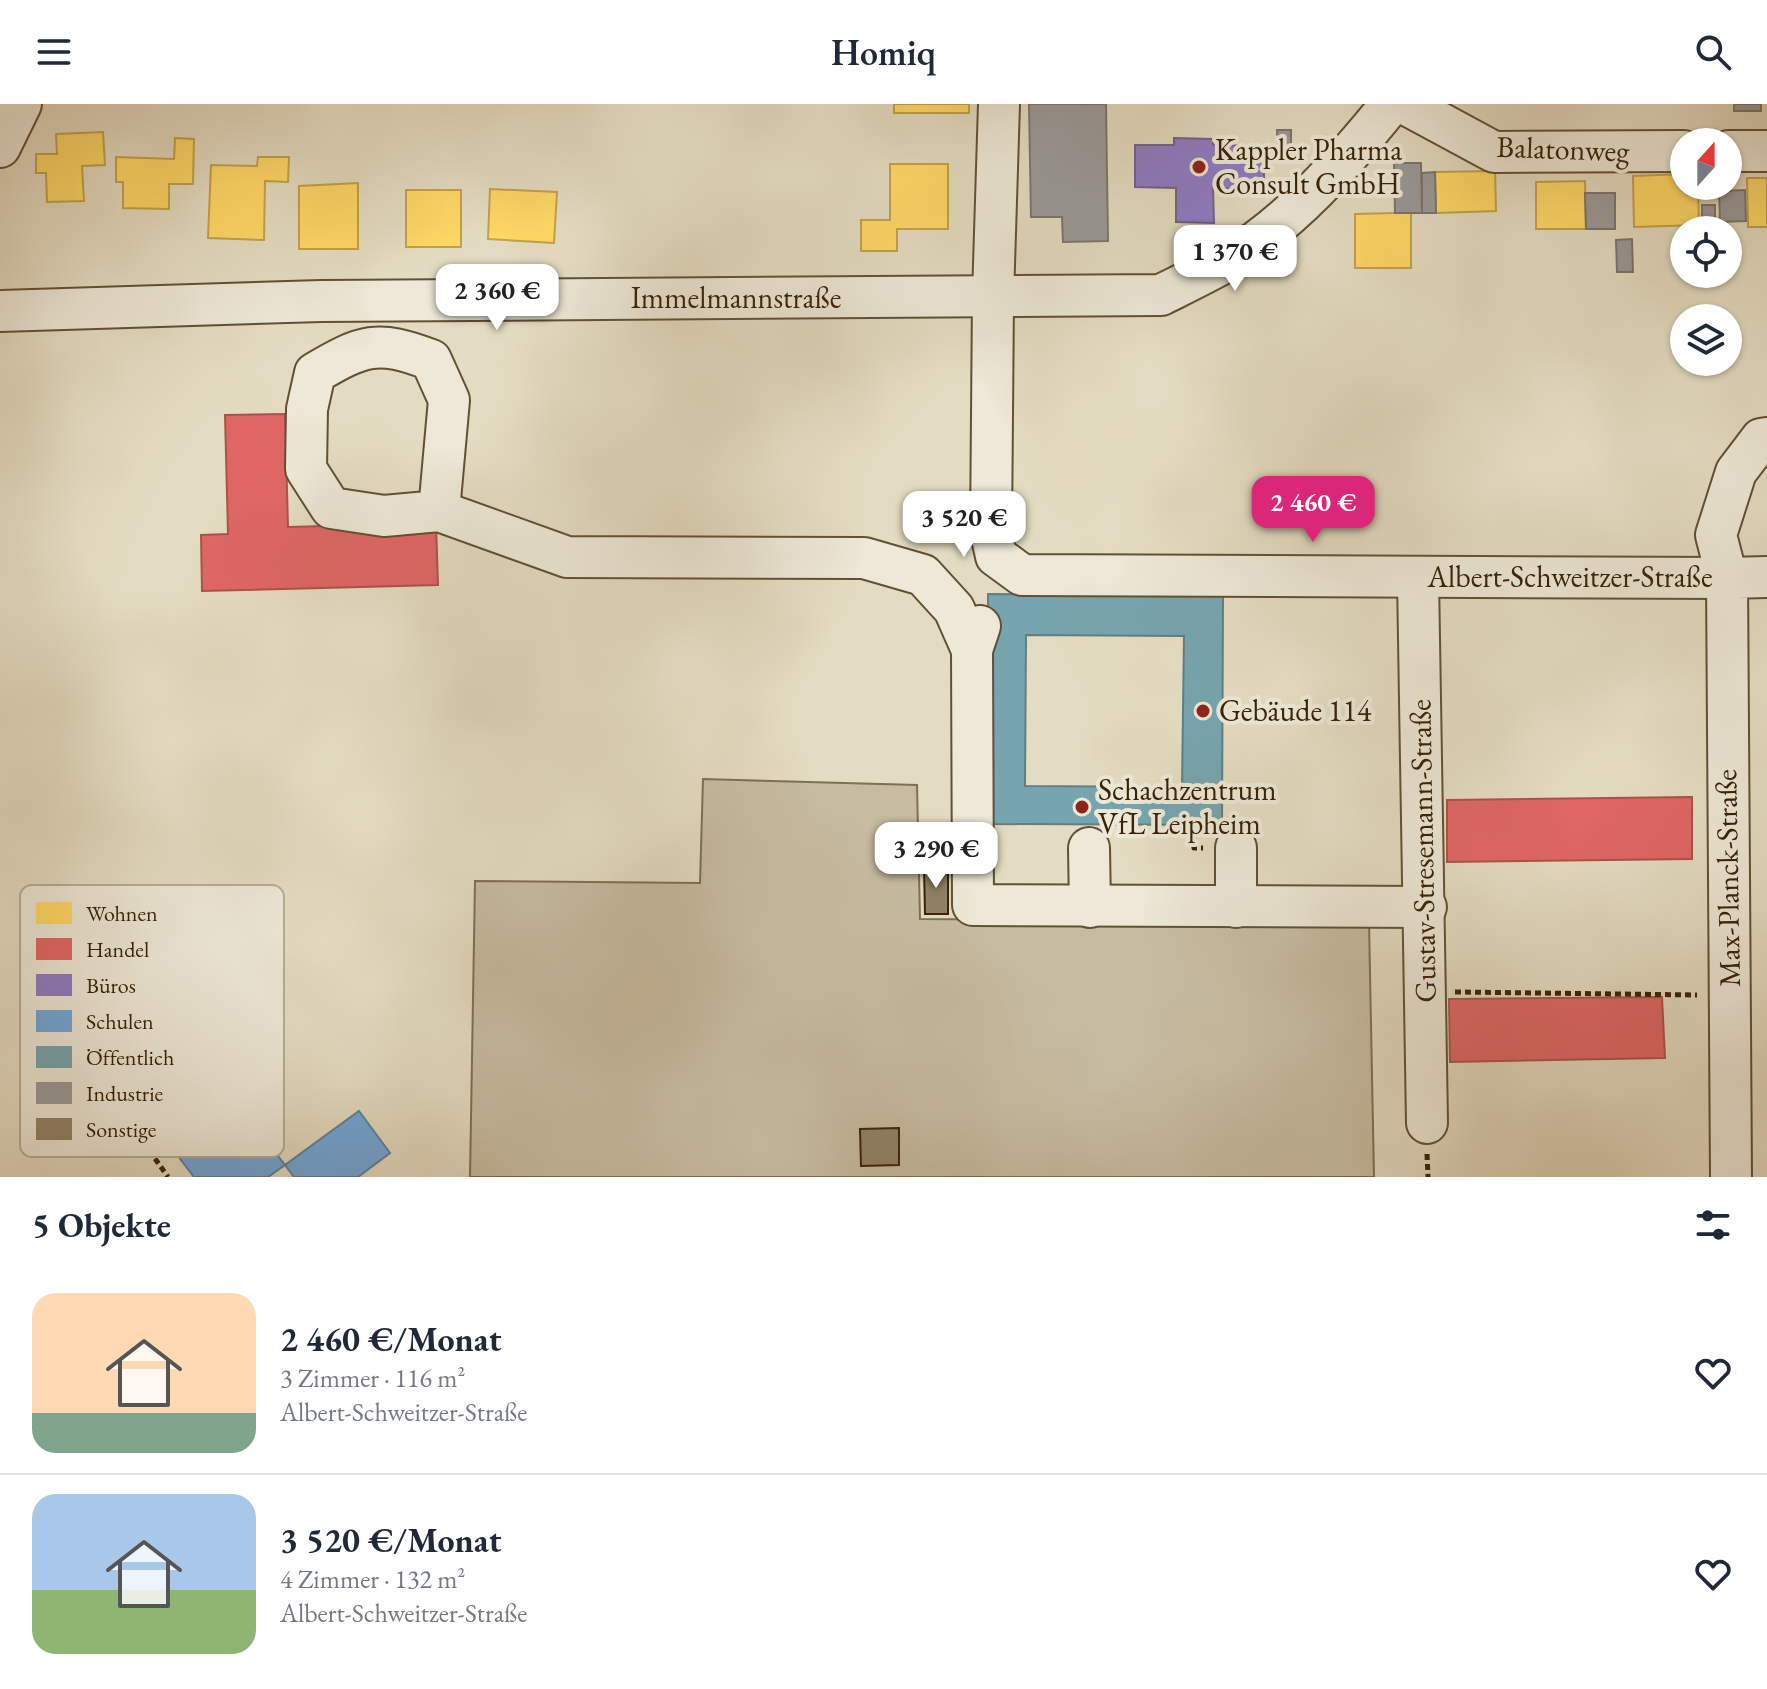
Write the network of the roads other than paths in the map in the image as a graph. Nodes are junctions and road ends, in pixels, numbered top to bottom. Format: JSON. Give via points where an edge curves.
{"nodes":[{"id":1,"x":21,"y":104,"type":"edge"},
{"id":2,"x":999,"y":104,"type":"edge"},
{"id":3,"x":1391,"y":104,"type":"edge"},
{"id":4,"x":1405,"y":104,"type":"edge"},
{"id":5,"x":0,"y":147,"type":"edge"},
{"id":6,"x":1670,"y":151,"type":"edge"},
{"id":7,"x":1742,"y":151,"type":"edge"},
{"id":8,"x":1767,"y":151,"type":"edge"},
{"id":9,"x":993,"y":297,"type":"junction"},
{"id":10,"x":0,"y":311,"type":"edge"},
{"id":11,"x":1767,"y":438,"type":"edge"},
{"id":12,"x":439,"y":511,"type":"junction"},
{"id":13,"x":1767,"y":577,"type":"edge"},
{"id":14,"x":1418,"y":578,"type":"junction"},
{"id":15,"x":1727,"y":578,"type":"junction"},
{"id":16,"x":1089,"y":848,"type":"dead end"},
{"id":17,"x":1236,"y":848,"type":"dead end"},
{"id":18,"x":1090,"y":907,"type":"junction"},
{"id":19,"x":1236,"y":907,"type":"junction"},
{"id":20,"x":1426,"y":907,"type":"junction"},
{"id":21,"x":1427,"y":1123,"type":"dead end"},
{"id":22,"x":1731,"y":1177,"type":"edge"}],
"edges":[{"from":1,"to":5,"type":"street"},
{"from":2,"to":9,"type":"street","name":"Albert-Schweitzer-Straße"},
{"from":3,"to":9,"type":"street","name":"Immelmannstraße","via":[[1287,217],[1228,260],[1161,295]]},
{"from":4,"to":6,"type":"street","name":"Balatonweg","via":[[1494,152]]},
{"from":7,"to":8,"type":"street"},
{"from":9,"to":10,"type":"street","name":"Immelmannstraße","via":[[321,301]]},
{"from":9,"to":14,"type":"street","name":"Albert-Schweitzer-Straße","via":[[991,533],[996,556],[1022,575]]},
{"from":11,"to":15,"type":"street","name":"Albert-Schweitzer-Straße","via":[[1736,472],[1716,535]]},
{"from":12,"to":12,"type":"street","via":[[384,516],[331,508],[306,469],[307,409],[315,373],[357,348],[399,348],[431,360],[449,400]]},
{"from":12,"to":18,"type":"street","via":[[567,557],[864,558],[923,575],[977,635],[973,905]]},
{"from":13,"to":15,"type":"street"},
{"from":14,"to":15,"type":"street","name":"Albert-Schweitzer-Straße"},
{"from":14,"to":20,"type":"street","name":"Gustav-Stresemann-Straße"},
{"from":15,"to":22,"type":"street","name":"Max-Planck-Straße"},
{"from":16,"to":18,"type":"street"},
{"from":17,"to":19,"type":"street"},
{"from":18,"to":19,"type":"street"},
{"from":19,"to":20,"type":"street"},
{"from":20,"to":21,"type":"street","name":"Gustav-Stresemann-Straße"}]}
